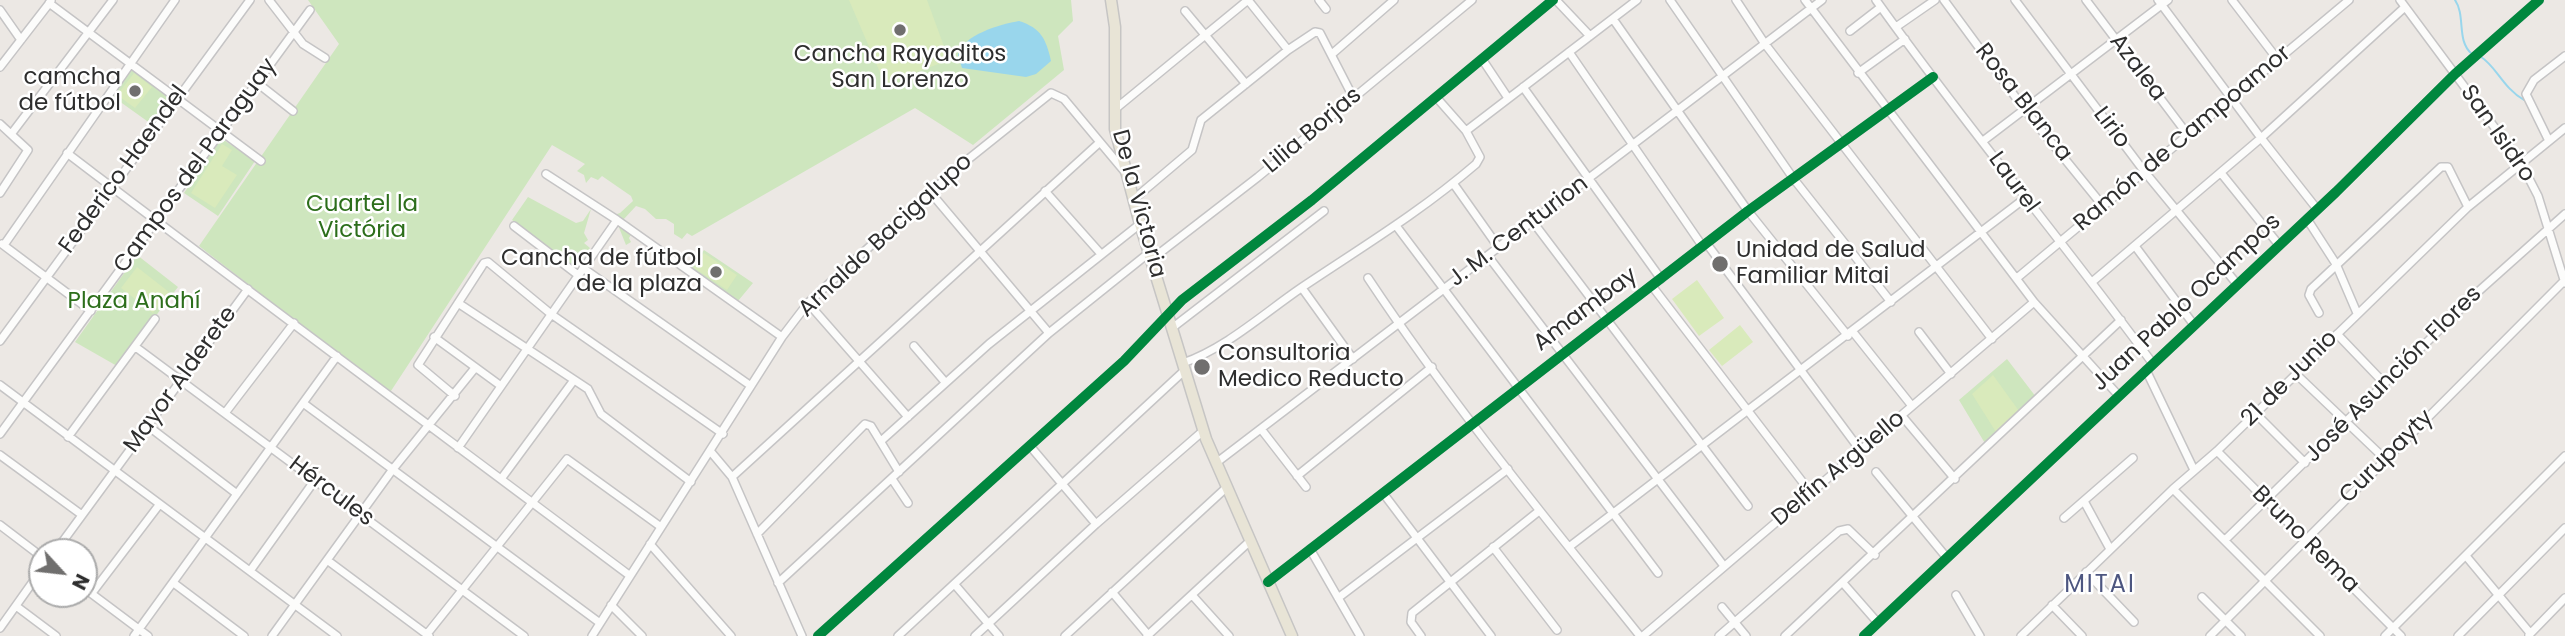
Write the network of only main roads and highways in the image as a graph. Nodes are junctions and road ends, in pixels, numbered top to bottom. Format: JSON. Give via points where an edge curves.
{"nodes":[{"id":1,"x":1111,"y":0,"type":"edge"},
{"id":2,"x":1292,"y":636,"type":"edge"}],
"edges":[{"from":1,"to":2,"type":"main road","name":"De la Victoria","via":[[1119,160],[1203,431]]}]}
